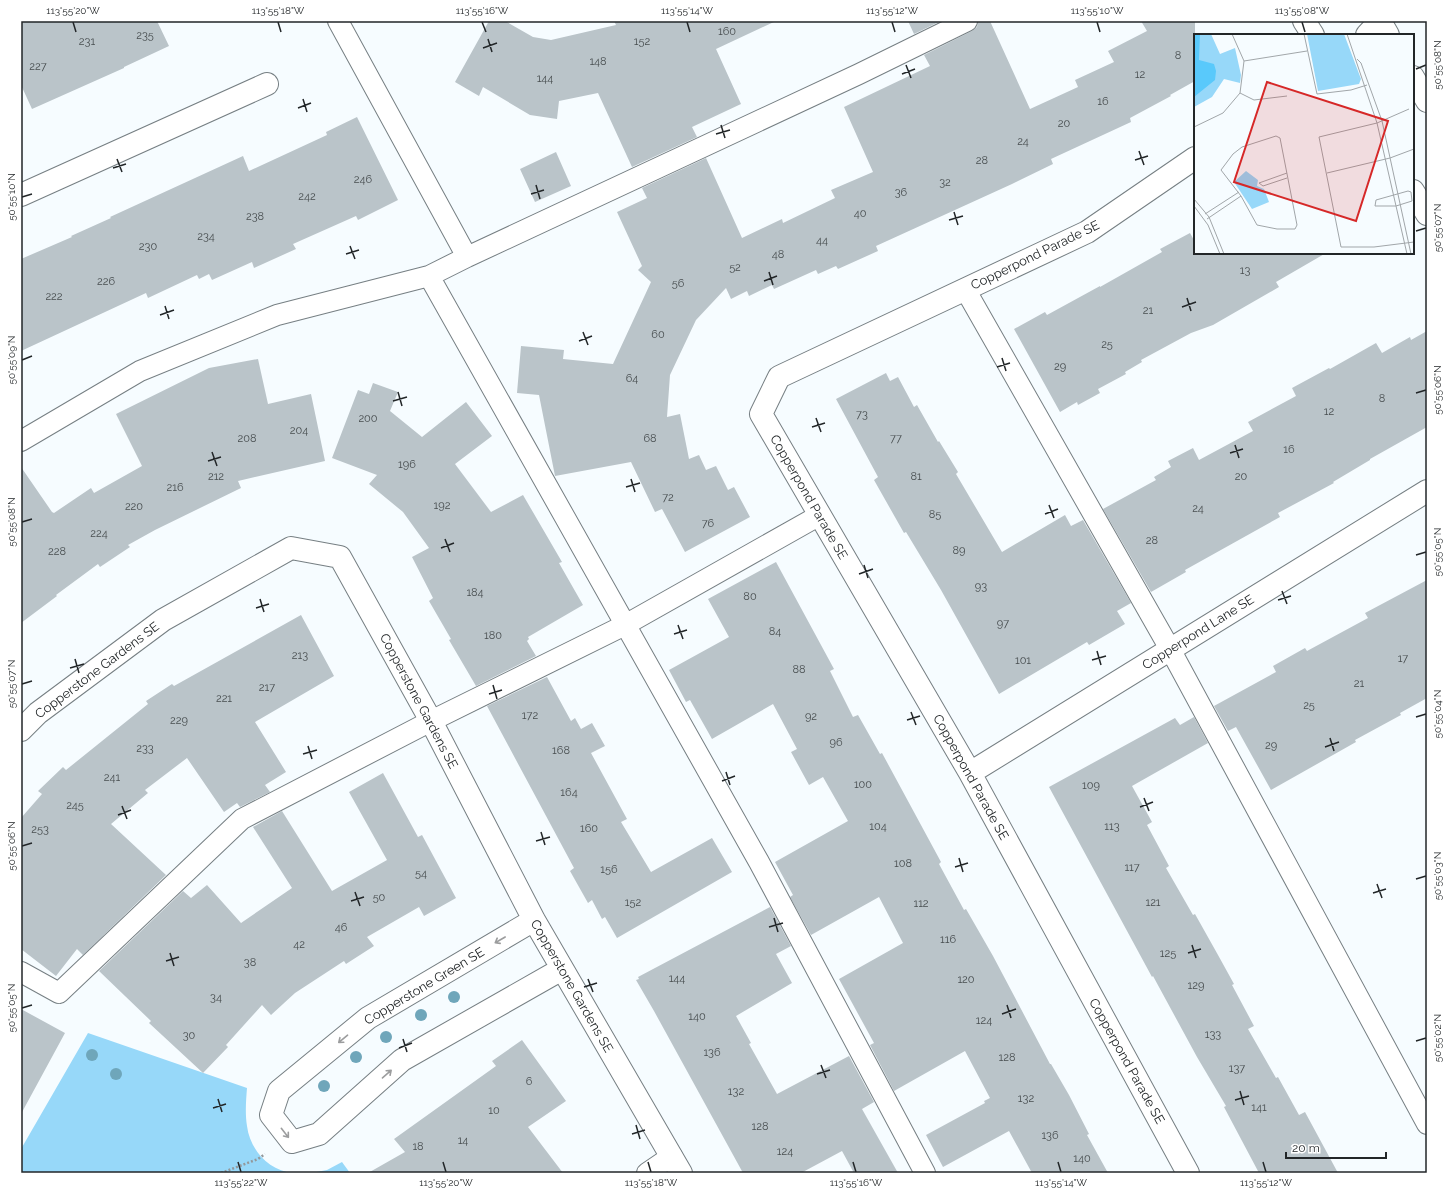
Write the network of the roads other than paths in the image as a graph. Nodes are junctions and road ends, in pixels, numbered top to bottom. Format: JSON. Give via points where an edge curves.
{"nodes":[{"id":1,"x":338,"y":21,"type":"edge"},
{"id":2,"x":967,"y":21,"type":"edge"},
{"id":3,"x":1304,"y":21,"type":"edge"},
{"id":4,"x":1380,"y":21,"type":"edge"},
{"id":5,"x":1313,"y":34,"type":"edge"},
{"id":6,"x":1368,"y":34,"type":"edge"},
{"id":7,"x":1387,"y":34,"type":"edge"},
{"id":8,"x":1414,"y":79,"type":"edge"},
{"id":9,"x":266,"y":84,"type":"dead end"},
{"id":10,"x":1427,"y":101,"type":"edge"},
{"id":11,"x":1194,"y":159,"type":"edge"},
{"id":12,"x":1414,"y":193,"type":"edge"},
{"id":13,"x":21,"y":195,"type":"edge"},
{"id":14,"x":1427,"y":214,"type":"edge"},
{"id":15,"x":467,"y":257,"type":"junction"},
{"id":16,"x":429,"y":276,"type":"junction"},
{"id":17,"x":965,"y":289,"type":"junction"},
{"id":18,"x":21,"y":440,"type":"edge"},
{"id":19,"x":1427,"y":491,"type":"edge"},
{"id":20,"x":820,"y":516,"type":"junction"},
{"id":21,"x":625,"y":625,"type":"junction"},
{"id":22,"x":1170,"y":649,"type":"junction"},
{"id":23,"x":431,"y":721,"type":"junction"},
{"id":24,"x":21,"y":730,"type":"edge"},
{"id":25,"x":970,"y":773,"type":"junction"},
{"id":26,"x":534,"y":920,"type":"junction"},
{"id":27,"x":562,"y":970,"type":"junction"},
{"id":28,"x":21,"y":972,"type":"edge"},
{"id":29,"x":1427,"y":1124,"type":"edge"},
{"id":30,"x":676,"y":1165,"type":"edge"},
{"id":31,"x":647,"y":1173,"type":"edge"},
{"id":32,"x":926,"y":1173,"type":"edge"},
{"id":33,"x":1188,"y":1173,"type":"edge"}],
"edges":[{"from":1,"to":15,"type":"lane"},
{"from":2,"to":15,"type":"lane"},
{"from":3,"to":5,"type":"street"},
{"from":4,"to":6,"type":"street"},
{"from":4,"to":7,"type":"street"},
{"from":8,"to":10,"type":"street"},
{"from":9,"to":13,"type":"street"},
{"from":11,"to":17,"type":"street","name":"Copperpond Parade SE","via":[[1087,232]]},
{"from":12,"to":14,"type":"street"},
{"from":15,"to":16,"type":"lane"},
{"from":16,"to":18,"type":"lane","via":[[277,315],[140,371]]},
{"from":16,"to":21,"type":"lane"},
{"from":17,"to":20,"type":"street","name":"Copperpond Parade SE","via":[[779,377],[761,414]]},
{"from":17,"to":22,"type":"lane"},
{"from":19,"to":22,"type":"street","name":"Copperpond Lane SE"},
{"from":20,"to":21,"type":"lane"},
{"from":20,"to":25,"type":"street","name":"Copperpond Parade SE"},
{"from":21,"to":23,"type":"lane"},
{"from":21,"to":32,"type":"lane","via":[[759,862]]},
{"from":22,"to":25,"type":"street","name":"Copperpond Lane SE"},
{"from":22,"to":29,"type":"lane"},
{"from":23,"to":24,"type":"street","name":"Copperstone Gardens SE","via":[[340,557],[291,548],[163,620],[38,713]]},
{"from":23,"to":26,"type":"street","name":"Copperstone Gardens SE"},
{"from":23,"to":28,"type":"lane","via":[[242,819],[59,993]]},
{"from":25,"to":33,"type":"street","name":"Copperpond Parade SE"},
{"from":26,"to":27,"type":"street","name":"Copperstone Gardens SE"},
{"from":26,"to":27,"type":"street","name":"Copperstone Green SE","one_way":true,"via":[[368,1018],[280,1091],[272,1115],[292,1142],[319,1134],[402,1060]]},
{"from":27,"to":30,"type":"street","name":"Copperstone Gardens SE"},
{"from":30,"to":31,"type":"lane"}]}
